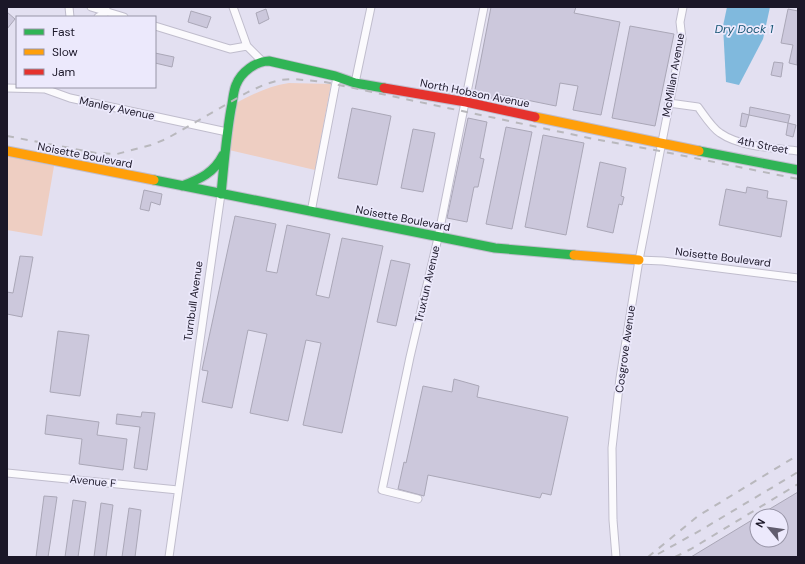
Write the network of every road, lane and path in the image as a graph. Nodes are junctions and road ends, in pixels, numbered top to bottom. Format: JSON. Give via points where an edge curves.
{"nodes":[{"id":1,"x":91,"y":7,"type":"edge"},
{"id":2,"x":233,"y":7,"type":"edge"},
{"id":3,"x":371,"y":7,"type":"edge"},
{"id":4,"x":484,"y":7,"type":"edge"},
{"id":5,"x":683,"y":7,"type":"edge"},
{"id":6,"x":106,"y":9,"type":"edge"},
{"id":7,"x":122,"y":16,"type":"edge"},
{"id":8,"x":156,"y":26,"type":"edge"},
{"id":9,"x":247,"y":46,"type":"junction"},
{"id":10,"x":262,"y":61,"type":"junction"},
{"id":11,"x":337,"y":77,"type":"junction"},
{"id":12,"x":355,"y":83,"type":"junction"},
{"id":13,"x":7,"y":88,"type":"edge"},
{"id":14,"x":466,"y":102,"type":"junction"},
{"id":15,"x":669,"y":103,"type":"junction"},
{"id":16,"x":227,"y":132,"type":"junction"},
{"id":17,"x":662,"y":144,"type":"junction"},
{"id":18,"x":7,"y":151,"type":"edge"},
{"id":19,"x":225,"y":151,"type":"junction"},
{"id":20,"x":798,"y":151,"type":"edge"},
{"id":21,"x":798,"y":170,"type":"edge"},
{"id":22,"x":181,"y":186,"type":"junction"},
{"id":23,"x":221,"y":194,"type":"junction"},
{"id":24,"x":311,"y":212,"type":"junction"},
{"id":25,"x":438,"y":238,"type":"junction"},
{"id":26,"x":639,"y":260,"type":"junction"},
{"id":27,"x":798,"y":278,"type":"edge"},
{"id":28,"x":7,"y":473,"type":"edge"},
{"id":29,"x":178,"y":490,"type":"junction"},
{"id":30,"x":418,"y":498,"type":"dead end"},
{"id":31,"x":169,"y":557,"type":"edge"},
{"id":32,"x":616,"y":557,"type":"edge"}],
"edges":[{"from":1,"to":6,"type":"street"},
{"from":2,"to":9,"type":"street"},
{"from":3,"to":12,"type":"street"},
{"from":4,"to":14,"type":"street","name":"Truxtun Avenue"},
{"from":5,"to":15,"type":"street","name":"McMillan Avenue","via":[[680,22],[682,39]]},
{"from":6,"to":7,"type":"street"},
{"from":8,"to":9,"type":"street","via":[[230,49]]},
{"from":9,"to":10,"type":"street"},
{"from":10,"to":11,"type":"street","name":"North Hobson Avenue"},
{"from":10,"to":16,"type":"street","name":"Turnbull Avenue","via":[[248,70],[236,85]]},
{"from":11,"to":12,"type":"street","name":"North Hobson Avenue"},
{"from":11,"to":24,"type":"street"},
{"from":12,"to":14,"type":"street","name":"North Hobson Avenue"},
{"from":13,"to":16,"type":"street","name":"Manley Avenue","via":[[45,89],[70,98]]},
{"from":14,"to":17,"type":"street","name":"North Hobson Avenue"},
{"from":14,"to":25,"type":"street","name":"Truxtun Avenue"},
{"from":15,"to":17,"type":"street","name":"McMillan Avenue"},
{"from":15,"to":20,"type":"street","name":"4th Street","via":[[698,107],[719,133],[739,142]]},
{"from":16,"to":19,"type":"street","name":"Turnbull Avenue"},
{"from":17,"to":21,"type":"street","name":"North Hobson Avenue"},
{"from":17,"to":26,"type":"street","name":"Cosgrove Avenue"},
{"from":18,"to":22,"type":"street","name":"Noisette Boulevard"},
{"from":19,"to":22,"type":"street","via":[[213,171],[206,177]]},
{"from":19,"to":23,"type":"street","name":"Turnbull Avenue"},
{"from":22,"to":23,"type":"street","name":"Noisette Boulevard"},
{"from":23,"to":24,"type":"street","name":"Noisette Boulevard"},
{"from":23,"to":29,"type":"street","name":"Turnbull Avenue"},
{"from":24,"to":25,"type":"street","name":"Noisette Boulevard"},
{"from":25,"to":26,"type":"street","name":"Noisette Boulevard","via":[[495,248]]},
{"from":25,"to":30,"type":"street","name":"Truxtun Avenue","via":[[382,490]]},
{"from":26,"to":27,"type":"street","name":"Noisette Boulevard"},
{"from":26,"to":32,"type":"street","name":"Cosgrove Avenue","via":[[620,378],[612,448]]},
{"from":28,"to":29,"type":"street","name":"Avenue F"},
{"from":29,"to":31,"type":"street","name":"Turnbull Avenue"}]}
